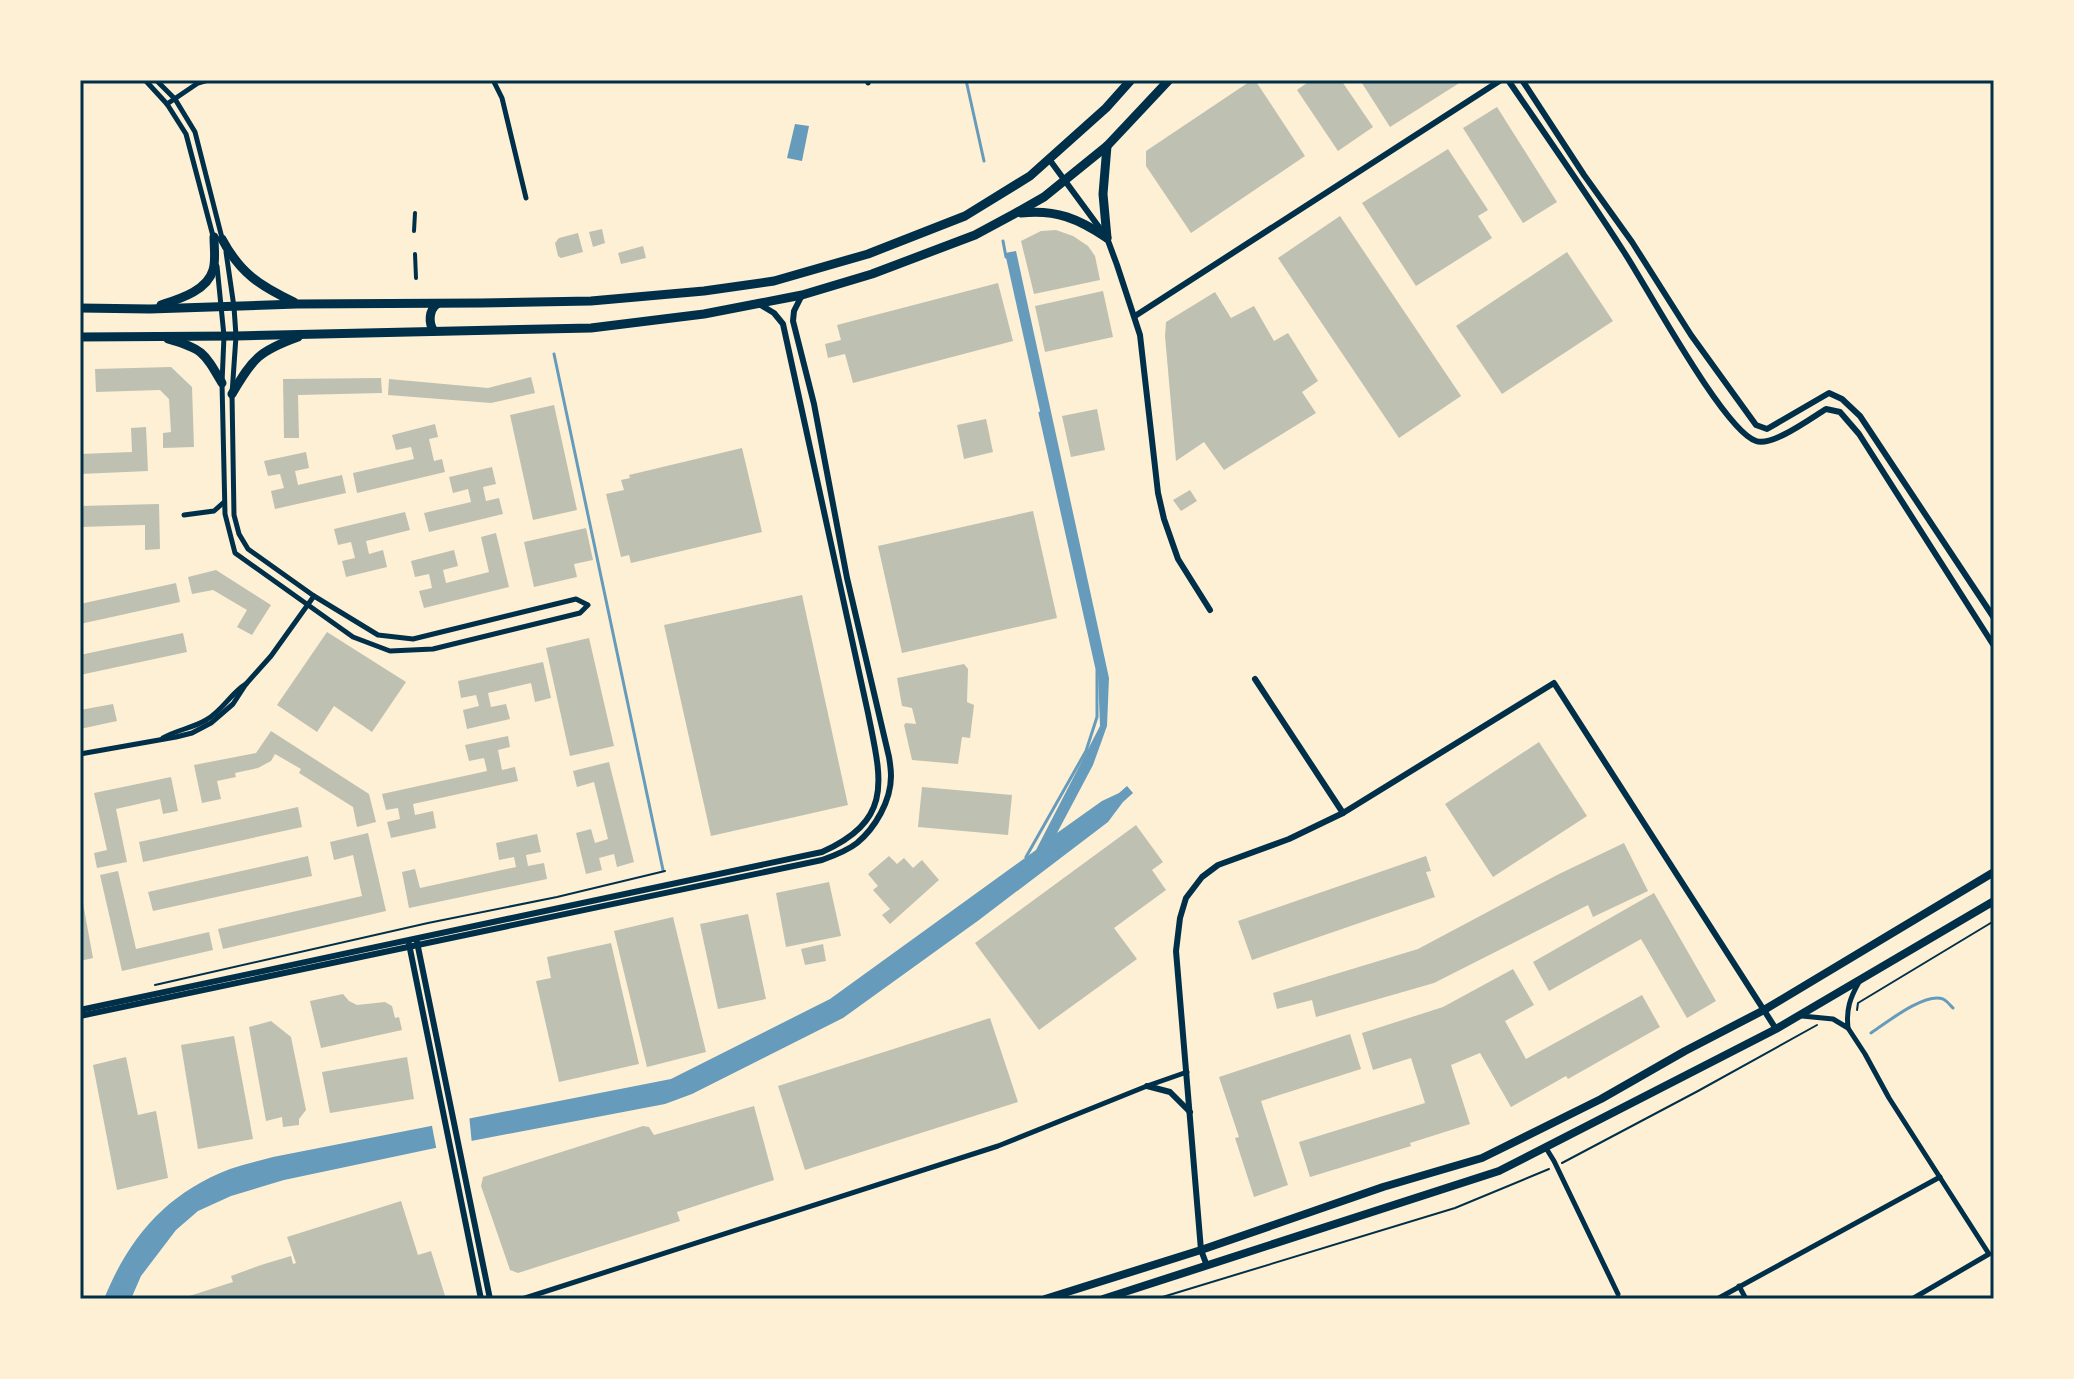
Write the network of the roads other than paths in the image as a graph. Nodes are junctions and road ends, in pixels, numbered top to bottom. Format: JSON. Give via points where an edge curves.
{"nodes":[{"id":1,"x":145,"y":80,"type":"edge"},
{"id":2,"x":156,"y":80,"type":"edge"},
{"id":3,"x":208,"y":80,"type":"edge"},
{"id":4,"x":493,"y":80,"type":"edge"},
{"id":5,"x":1131,"y":80,"type":"edge"},
{"id":6,"x":1169,"y":80,"type":"edge"},
{"id":7,"x":1501,"y":80,"type":"edge"},
{"id":8,"x":1508,"y":80,"type":"edge"},
{"id":9,"x":1522,"y":80,"type":"edge"},
{"id":10,"x":175,"y":99,"type":"junction"},
{"id":11,"x":167,"y":104,"type":"junction"},
{"id":12,"x":1107,"y":146,"type":"junction"},
{"id":13,"x":1049,"y":159,"type":"junction"},
{"id":14,"x":1064,"y":180,"type":"junction"},
{"id":15,"x":526,"y":198,"type":"dead end"},
{"id":16,"x":415,"y":213,"type":"dead end"},
{"id":17,"x":1014,"y":214,"type":"junction"},
{"id":18,"x":414,"y":231,"type":"dead end"},
{"id":19,"x":218,"y":238,"type":"junction"},
{"id":20,"x":1107,"y":238,"type":"junction"},
{"id":21,"x":415,"y":254,"type":"dead end"},
{"id":22,"x":416,"y":278,"type":"dead end"},
{"id":23,"x":802,"y":295,"type":"junction"},
{"id":24,"x":297,"y":304,"type":"junction"},
{"id":25,"x":437,"y":304,"type":"junction"},
{"id":26,"x":759,"y":304,"type":"junction"},
{"id":27,"x":222,"y":307,"type":"junction"},
{"id":28,"x":234,"y":307,"type":"junction"},
{"id":29,"x":80,"y":308,"type":"edge"},
{"id":30,"x":150,"y":309,"type":"junction"},
{"id":31,"x":1135,"y":316,"type":"junction"},
{"id":32,"x":434,"y":331,"type":"junction"},
{"id":33,"x":305,"y":334,"type":"junction"},
{"id":34,"x":153,"y":335,"type":"junction"},
{"id":35,"x":224,"y":336,"type":"junction"},
{"id":36,"x":236,"y":336,"type":"junction"},
{"id":37,"x":80,"y":337,"type":"edge"},
{"id":38,"x":222,"y":383,"type":"junction"},
{"id":39,"x":232,"y":394,"type":"junction"},
{"id":40,"x":225,"y":501,"type":"junction"},
{"id":41,"x":184,"y":515,"type":"dead end"},
{"id":42,"x":314,"y":596,"type":"junction"},
{"id":43,"x":558,"y":603,"type":"junction"},
{"id":44,"x":307,"y":605,"type":"junction"},
{"id":45,"x":1210,"y":610,"type":"dead end"},
{"id":46,"x":562,"y":618,"type":"junction"},
{"id":47,"x":1994,"y":618,"type":"edge"},
{"id":48,"x":1994,"y":646,"type":"edge"},
{"id":49,"x":1255,"y":679,"type":"dead end"},
{"id":50,"x":80,"y":754,"type":"edge"},
{"id":51,"x":1343,"y":813,"type":"junction"},
{"id":52,"x":1994,"y":872,"type":"edge"},
{"id":53,"x":1994,"y":901,"type":"edge"},
{"id":54,"x":413,"y":943,"type":"junction"},
{"id":55,"x":1860,"y":981,"type":"junction"},
{"id":56,"x":1764,"y":1010,"type":"junction"},
{"id":57,"x":80,"y":1013,"type":"edge"},
{"id":58,"x":1800,"y":1016,"type":"junction"},
{"id":59,"x":1848,"y":1028,"type":"junction"},
{"id":60,"x":1776,"y":1029,"type":"junction"},
{"id":61,"x":1187,"y":1072,"type":"junction"},
{"id":62,"x":1147,"y":1086,"type":"junction"},
{"id":63,"x":1190,"y":1112,"type":"junction"},
{"id":64,"x":1545,"y":1147,"type":"junction"},
{"id":65,"x":459,"y":1171,"type":"junction"},
{"id":66,"x":1940,"y":1177,"type":"junction"},
{"id":67,"x":1201,"y":1250,"type":"junction"},
{"id":68,"x":1207,"y":1266,"type":"junction"},
{"id":69,"x":1739,"y":1286,"type":"junction"},
{"id":70,"x":1618,"y":1294,"type":"dead end"},
{"id":71,"x":481,"y":1299,"type":"edge"},
{"id":72,"x":490,"y":1299,"type":"edge"},
{"id":73,"x":522,"y":1299,"type":"edge"},
{"id":74,"x":1045,"y":1299,"type":"edge"},
{"id":75,"x":1103,"y":1299,"type":"edge"},
{"id":76,"x":1717,"y":1299,"type":"edge"},
{"id":77,"x":1746,"y":1299,"type":"edge"},
{"id":78,"x":1912,"y":1299,"type":"edge"}],
"edges":[{"from":1,"to":11,"type":"street"},
{"from":2,"to":10,"type":"street"},
{"from":3,"to":10,"type":"street"},
{"from":4,"to":15,"type":"street"},
{"from":5,"to":13,"type":"highway"},
{"from":6,"to":12,"type":"highway"},
{"from":7,"to":31,"type":"street"},
{"from":8,"to":48,"type":"street","via":[[1737,430],[1760,443],[1826,409],[1840,412]]},
{"from":9,"to":47,"type":"street","via":[[1756,425],[1767,429],[1829,393],[1842,399],[1860,416]]},
{"from":10,"to":11,"type":"street"},
{"from":10,"to":19,"type":"street","via":[[199,143]]},
{"from":11,"to":19,"type":"street","via":[[186,134]]},
{"from":12,"to":14,"type":"highway"},
{"from":12,"to":20,"type":"highway"},
{"from":13,"to":14,"type":"street"},
{"from":13,"to":25,"type":"highway","via":[[965,216],[868,254],[774,281],[591,301]]},
{"from":14,"to":17,"type":"highway"},
{"from":14,"to":20,"type":"street"},
{"from":16,"to":18,"type":"street"},
{"from":17,"to":20,"type":"highway","via":[[1055,213]]},
{"from":17,"to":23,"type":"highway","via":[[975,235]]},
{"from":19,"to":24,"type":"highway","via":[[247,274]]},
{"from":19,"to":27,"type":"street"},
{"from":19,"to":28,"type":"street","via":[[229,266]]},
{"from":19,"to":30,"type":"highway","via":[[207,281]]},
{"from":20,"to":31,"type":"street"},
{"from":21,"to":22,"type":"street"},
{"from":23,"to":26,"type":"highway"},
{"from":23,"to":54,"type":"street","via":[[793,321],[889,757],[889,790],[874,825],[856,844],[822,860]]},
{"from":24,"to":25,"type":"highway"},
{"from":24,"to":28,"type":"highway"},
{"from":25,"to":32,"type":"highway","via":[[431,311]]},
{"from":26,"to":32,"type":"highway","via":[[591,328]]},
{"from":26,"to":54,"type":"street","via":[[783,324],[802,407],[879,768],[874,808],[851,837],[822,852]]},
{"from":27,"to":28,"type":"highway"},
{"from":27,"to":30,"type":"highway"},
{"from":27,"to":35,"type":"street"},
{"from":28,"to":36,"type":"street"},
{"from":29,"to":30,"type":"highway"},
{"from":31,"to":45,"type":"street","via":[[1164,519],[1178,559]]},
{"from":32,"to":33,"type":"highway"},
{"from":33,"to":36,"type":"highway"},
{"from":33,"to":39,"type":"highway","via":[[258,355]]},
{"from":34,"to":35,"type":"highway"},
{"from":34,"to":37,"type":"highway"},
{"from":34,"to":38,"type":"highway","via":[[193,346]]},
{"from":35,"to":36,"type":"highway"},
{"from":35,"to":38,"type":"street"},
{"from":36,"to":39,"type":"street"},
{"from":38,"to":40,"type":"street"},
{"from":39,"to":42,"type":"street","via":[[234,515],[239,534],[248,549]]},
{"from":40,"to":41,"type":"street","via":[[214,511]]},
{"from":40,"to":44,"type":"street","via":[[235,553]]},
{"from":42,"to":43,"type":"street","via":[[378,635],[413,639]]},
{"from":42,"to":44,"type":"street"},
{"from":43,"to":46,"type":"street"},
{"from":43,"to":46,"type":"street","via":[[576,599],[588,605]]},
{"from":44,"to":46,"type":"street","via":[[353,637],[390,651],[433,649]]},
{"from":44,"to":50,"type":"street","via":[[233,704],[211,723],[167,739]]},
{"from":49,"to":51,"type":"street"},
{"from":51,"to":56,"type":"street","via":[[1554,683]]},
{"from":51,"to":61,"type":"street","via":[[1218,865],[1186,898],[1176,951]]},
{"from":52,"to":56,"type":"main road"},
{"from":53,"to":55,"type":"main road"},
{"from":54,"to":57,"type":"street"},
{"from":54,"to":65,"type":"street"},
{"from":55,"to":58,"type":"main road"},
{"from":55,"to":59,"type":"street","via":[[1850,1000]]},
{"from":56,"to":60,"type":"street"},
{"from":56,"to":67,"type":"main road","via":[[1482,1158]]},
{"from":58,"to":59,"type":"street","via":[[1833,1019]]},
{"from":58,"to":60,"type":"main road"},
{"from":59,"to":66,"type":"street"},
{"from":60,"to":64,"type":"main road"},
{"from":61,"to":62,"type":"street"},
{"from":61,"to":63,"type":"street"},
{"from":62,"to":63,"type":"street","via":[[1170,1092]]},
{"from":62,"to":73,"type":"street","via":[[998,1146]]},
{"from":63,"to":67,"type":"street"},
{"from":64,"to":68,"type":"main road","via":[[1474,1180]]},
{"from":64,"to":70,"type":"street"},
{"from":65,"to":71,"type":"street"},
{"from":65,"to":72,"type":"street"},
{"from":66,"to":69,"type":"street"},
{"from":66,"to":78,"type":"street","via":[[1989,1254]]},
{"from":67,"to":68,"type":"street"},
{"from":67,"to":74,"type":"main road"},
{"from":68,"to":75,"type":"main road"},
{"from":69,"to":76,"type":"street"},
{"from":69,"to":77,"type":"street"}]}
